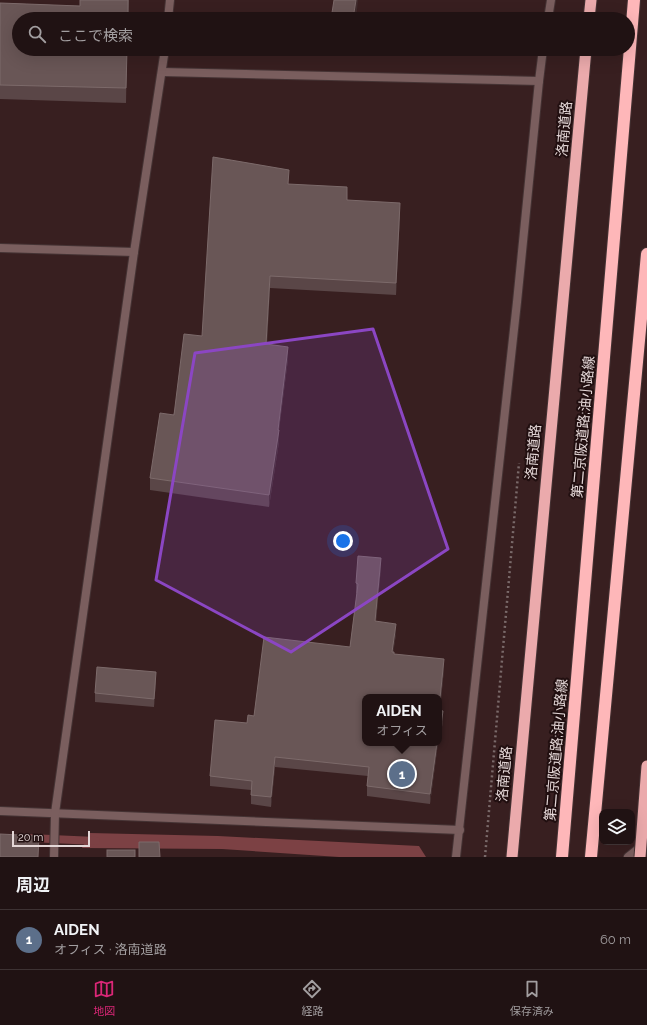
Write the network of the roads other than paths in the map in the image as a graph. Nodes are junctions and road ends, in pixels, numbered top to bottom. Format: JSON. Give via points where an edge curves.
{"nodes":[{"id":1,"x":170,"y":0,"type":"edge"},
{"id":2,"x":551,"y":0,"type":"edge"},
{"id":3,"x":591,"y":0,"type":"edge"},
{"id":4,"x":634,"y":0,"type":"edge"},
{"id":5,"x":169,"y":12,"type":"edge"},
{"id":6,"x":549,"y":12,"type":"edge"},
{"id":7,"x":590,"y":12,"type":"edge"},
{"id":8,"x":633,"y":12,"type":"edge"},
{"id":9,"x":164,"y":56,"type":"edge"},
{"id":10,"x":542,"y":56,"type":"edge"},
{"id":11,"x":585,"y":56,"type":"edge"},
{"id":12,"x":629,"y":56,"type":"edge"},
{"id":13,"x":163,"y":72,"type":"junction"},
{"id":14,"x":539,"y":80,"type":"junction"},
{"id":15,"x":0,"y":248,"type":"edge"},
{"id":16,"x":134,"y":252,"type":"junction"},
{"id":17,"x":647,"y":254,"type":"edge"},
{"id":18,"x":647,"y":766,"type":"edge"},
{"id":19,"x":0,"y":811,"type":"edge"},
{"id":20,"x":55,"y":813,"type":"junction"},
{"id":21,"x":460,"y":830,"type":"junction"},
{"id":22,"x":647,"y":842,"type":"edge"},
{"id":23,"x":54,"y":853,"type":"edge"},
{"id":24,"x":633,"y":856,"type":"edge"},
{"id":25,"x":456,"y":857,"type":"edge"},
{"id":26,"x":512,"y":857,"type":"edge"},
{"id":27,"x":562,"y":857,"type":"edge"},
{"id":28,"x":591,"y":857,"type":"edge"}],
"edges":[{"from":1,"to":5,"type":"street"},
{"from":2,"to":6,"type":"street"},
{"from":3,"to":7,"type":"highway"},
{"from":4,"to":8,"type":"highway","name":"第二京阪道路;油小路線"},
{"from":9,"to":13,"type":"street"},
{"from":10,"to":14,"type":"street"},
{"from":11,"to":26,"type":"highway","name":"洛南道路"},
{"from":12,"to":27,"type":"highway","name":"第二京阪道路;油小路線"},
{"from":13,"to":14,"type":"street"},
{"from":13,"to":16,"type":"street"},
{"from":14,"to":21,"type":"street","via":[[518,302]]},
{"from":15,"to":16,"type":"street"},
{"from":16,"to":20,"type":"street"},
{"from":17,"to":28,"type":"highway"},
{"from":18,"to":24,"type":"highway","bridge":true},
{"from":19,"to":20,"type":"street"},
{"from":20,"to":21,"type":"street"},
{"from":20,"to":23,"type":"street"},
{"from":21,"to":25,"type":"street"},
{"from":22,"to":24,"type":"street"}]}
